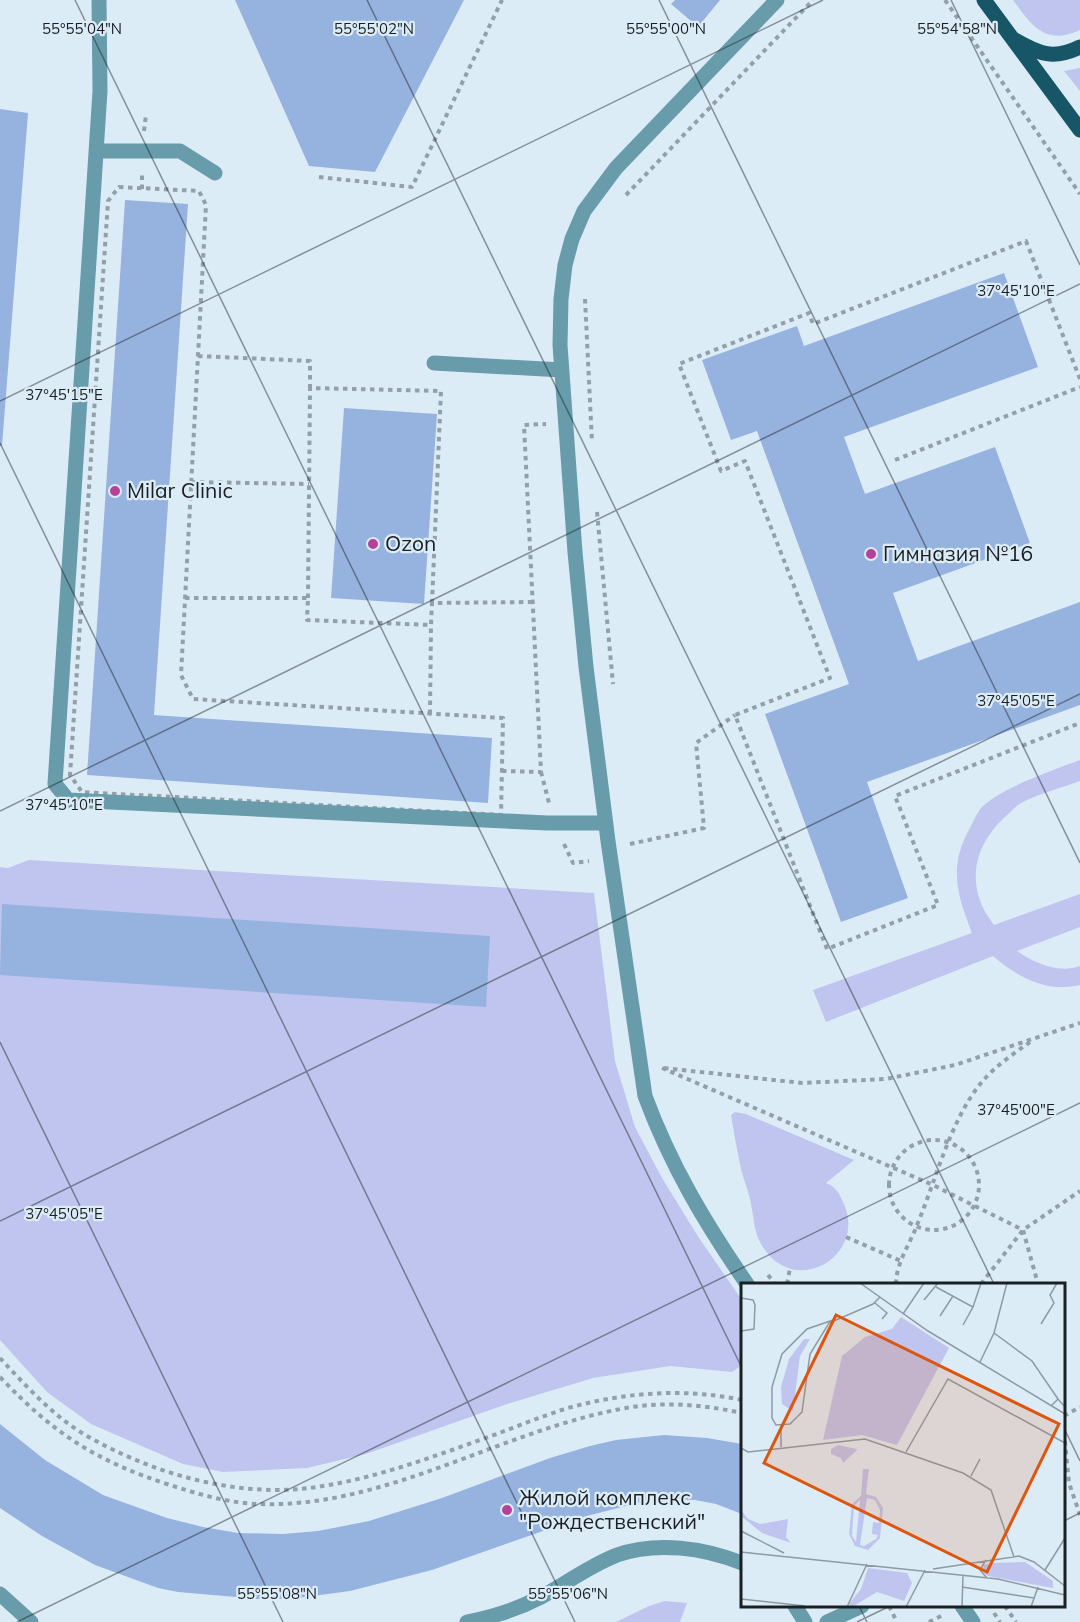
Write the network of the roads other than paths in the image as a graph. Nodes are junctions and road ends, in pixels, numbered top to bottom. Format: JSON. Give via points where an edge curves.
{"nodes":[{"id":1,"x":99,"y":0,"type":"edge"},
{"id":2,"x":777,"y":0,"type":"edge"},
{"id":3,"x":984,"y":0,"type":"edge"},
{"id":4,"x":1010,"y":37,"type":"junction"},
{"id":5,"x":1080,"y":47,"type":"edge"},
{"id":6,"x":1080,"y":130,"type":"edge"},
{"id":7,"x":96,"y":151,"type":"junction"},
{"id":8,"x":215,"y":173,"type":"dead end"},
{"id":9,"x":434,"y":363,"type":"dead end"},
{"id":10,"x":562,"y":370,"type":"junction"},
{"id":11,"x":606,"y":823,"type":"junction"},
{"id":12,"x":746,"y":1283,"type":"edge"},
{"id":13,"x":741,"y":1563,"type":"edge"},
{"id":14,"x":0,"y":1594,"type":"edge"},
{"id":15,"x":796,"y":1607,"type":"edge"},
{"id":16,"x":858,"y":1607,"type":"edge"},
{"id":17,"x":963,"y":1607,"type":"edge"},
{"id":18,"x":31,"y":1622,"type":"edge"},
{"id":19,"x":467,"y":1622,"type":"edge"},
{"id":20,"x":805,"y":1622,"type":"edge"},
{"id":21,"x":827,"y":1622,"type":"edge"},
{"id":22,"x":973,"y":1622,"type":"edge"}],
"edges":[{"from":1,"to":7,"type":"street"},
{"from":2,"to":10,"type":"street","via":[[616,168],[584,211],[565,265],[561,299]]},
{"from":3,"to":4,"type":"main road"},
{"from":4,"to":5,"type":"main road","via":[[1047,55]]},
{"from":4,"to":6,"type":"main road"},
{"from":7,"to":8,"type":"street","via":[[180,151]]},
{"from":7,"to":11,"type":"street","via":[[55,784],[68,800]]},
{"from":9,"to":10,"type":"street"},
{"from":10,"to":11,"type":"street","via":[[575,552]]},
{"from":11,"to":12,"type":"street","via":[[645,1096],[680,1177]]},
{"from":13,"to":19,"type":"street","via":[[696,1550],[641,1550],[598,1563],[522,1606]]},
{"from":14,"to":18,"type":"street"},
{"from":15,"to":20,"type":"street"},
{"from":16,"to":21,"type":"street"},
{"from":17,"to":22,"type":"street"}]}
